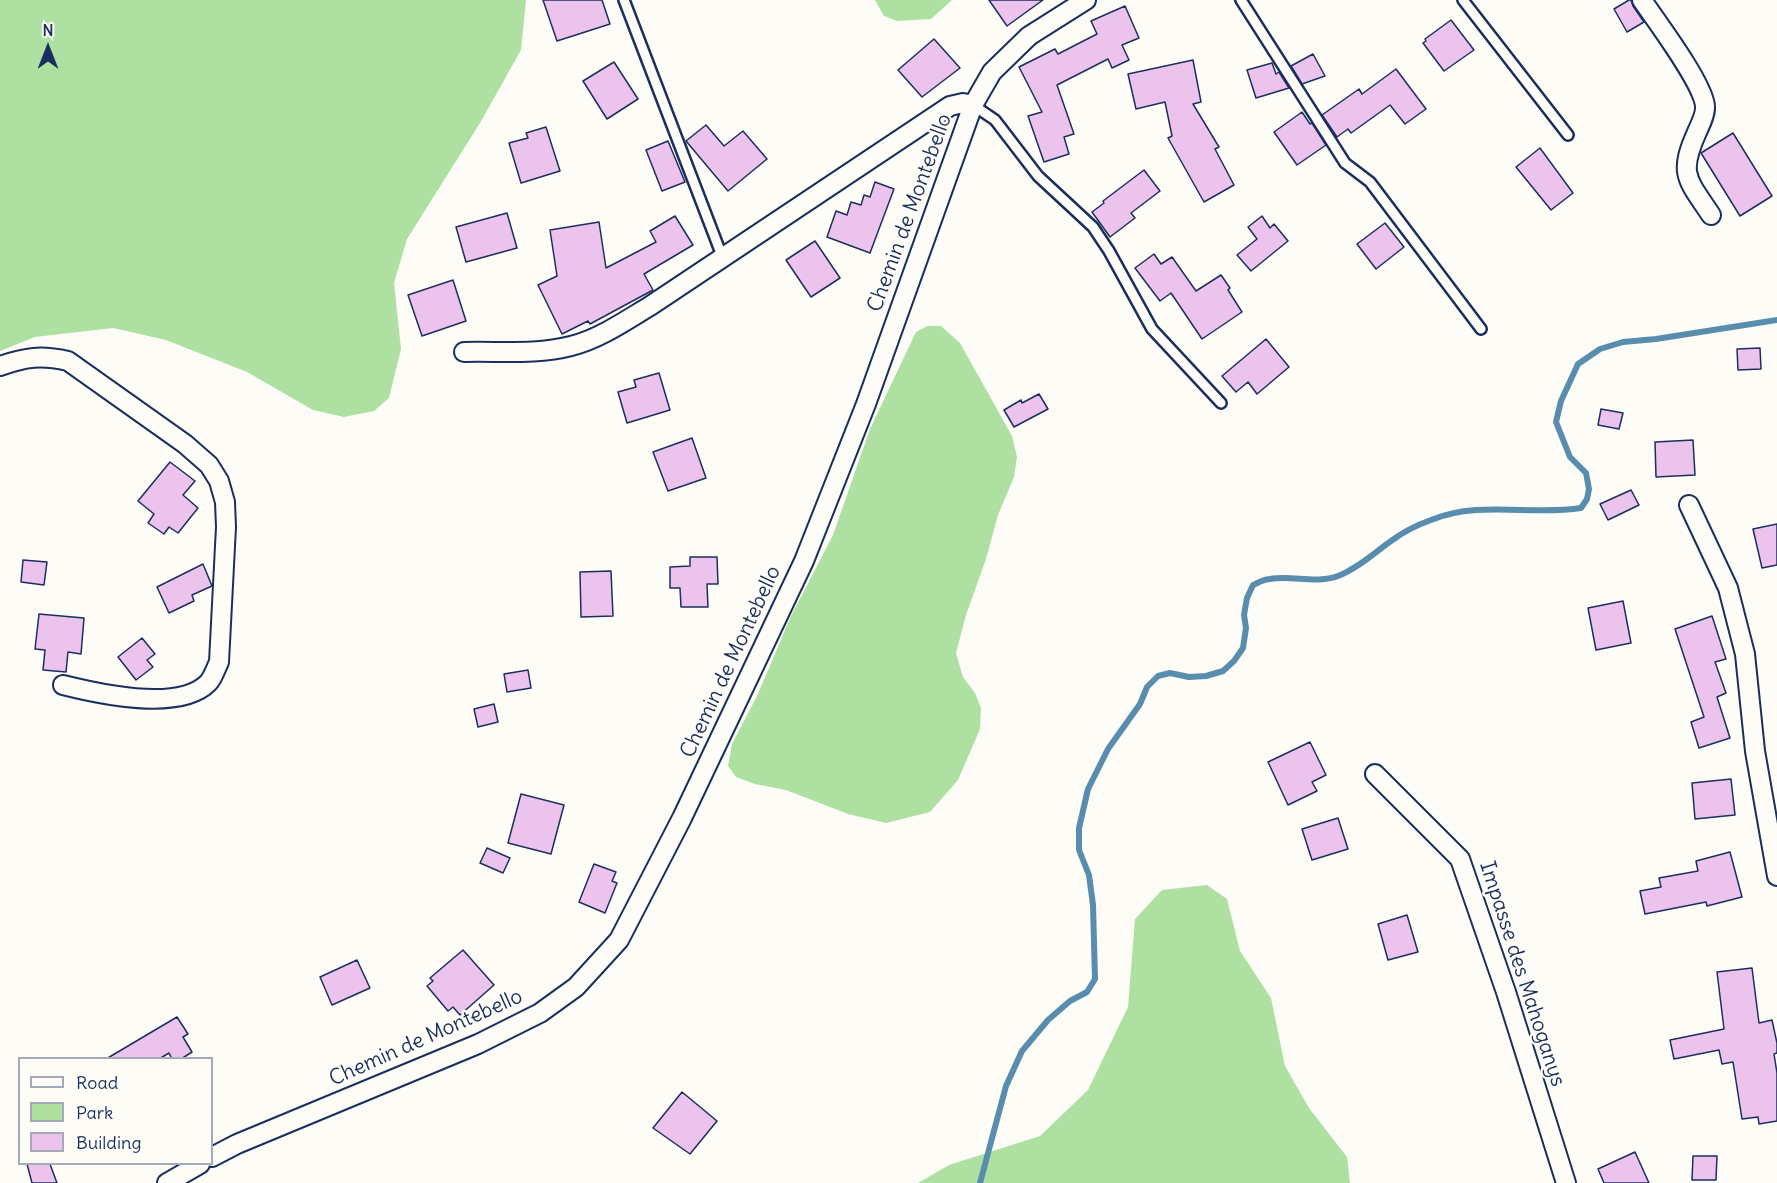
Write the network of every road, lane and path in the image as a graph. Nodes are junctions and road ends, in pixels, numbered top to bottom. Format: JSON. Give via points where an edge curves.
{"nodes":[{"id":1,"x":624,"y":0,"type":"edge"},
{"id":2,"x":1086,"y":0,"type":"edge"},
{"id":3,"x":1241,"y":0,"type":"edge"},
{"id":4,"x":1463,"y":0,"type":"edge"},
{"id":5,"x":1642,"y":0,"type":"edge"},
{"id":6,"x":973,"y":105,"type":"junction"},
{"id":7,"x":1568,"y":135,"type":"dead end"},
{"id":8,"x":1711,"y":215,"type":"dead end"},
{"id":9,"x":722,"y":256,"type":"junction"},
{"id":10,"x":1481,"y":329,"type":"dead end"},
{"id":11,"x":464,"y":352,"type":"dead end"},
{"id":12,"x":0,"y":366,"type":"edge"},
{"id":13,"x":1221,"y":403,"type":"dead end"},
{"id":14,"x":1689,"y":505,"type":"dead end"},
{"id":15,"x":63,"y":685,"type":"dead end"},
{"id":16,"x":1375,"y":774,"type":"dead end"},
{"id":17,"x":1777,"y":876,"type":"edge"},
{"id":18,"x":213,"y":1156,"type":"edge"},
{"id":19,"x":198,"y":1165,"type":"edge"},
{"id":20,"x":167,"y":1183,"type":"edge"},
{"id":21,"x":1566,"y":1183,"type":"edge"}],
"edges":[{"from":1,"to":9,"type":"lane"},
{"from":2,"to":6,"type":"street","name":"Chemin de Montebello","via":[[1029,36],[992,72]]},
{"from":3,"to":10,"type":"lane","via":[[1345,163],[1370,182]]},
{"from":4,"to":7,"type":"lane"},
{"from":5,"to":8,"type":"street","via":[[1699,87],[1706,107],[1687,154],[1685,170]]},
{"from":6,"to":9,"type":"street","via":[[950,106]]},
{"from":6,"to":13,"type":"lane","via":[[995,120],[1038,176],[1093,226],[1152,329]]},
{"from":6,"to":18,"type":"street","name":"Chemin de Montebello","via":[[866,404],[804,561],[682,818],[619,940],[576,987],[540,1013],[478,1044]]},
{"from":9,"to":11,"type":"street","via":[[650,306],[572,346]]},
{"from":12,"to":15,"type":"street","via":[[22,358],[46,356],[68,361],[185,444],[208,465],[225,502],[219,662],[209,682],[188,696],[167,699],[114,696]]},
{"from":14,"to":17,"type":"street","via":[[1728,588],[1745,654],[1755,752]]},
{"from":16,"to":21,"type":"street","name":"Impasse des Mahoganys","via":[[1460,859]]},
{"from":19,"to":20,"type":"street"}]}
